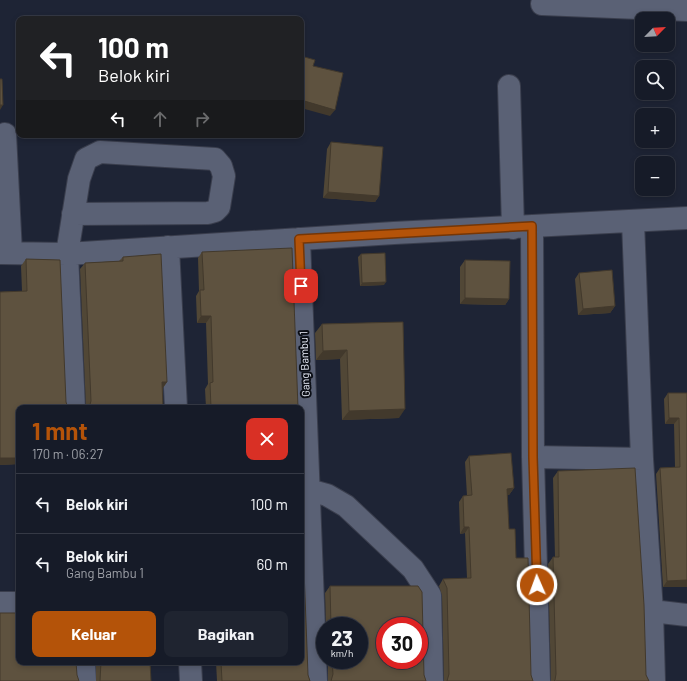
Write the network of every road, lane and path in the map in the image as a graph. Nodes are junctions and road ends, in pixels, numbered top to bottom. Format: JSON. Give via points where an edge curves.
{"nodes":[{"id":1,"x":542,"y":4,"type":"dead end"},
{"id":2,"x":687,"y":10,"type":"edge"},
{"id":3,"x":509,"y":86,"type":"dead end"},
{"id":4,"x":5,"y":134,"type":"dead end"},
{"id":5,"x":73,"y":214,"type":"junction"},
{"id":6,"x":687,"y":218,"type":"edge"},
{"id":7,"x":633,"y":221,"type":"junction"},
{"id":8,"x":523,"y":227,"type":"junction"},
{"id":9,"x":299,"y":239,"type":"junction"},
{"id":10,"x":168,"y":248,"type":"junction"},
{"id":11,"x":5,"y":253,"type":"edge"},
{"id":12,"x":67,"y":254,"type":"junction"},
{"id":13,"x":74,"y":405,"type":"edge"},
{"id":14,"x":176,"y":405,"type":"edge"},
{"id":15,"x":533,"y":457,"type":"junction"},
{"id":16,"x":642,"y":459,"type":"junction"},
{"id":17,"x":309,"y":490,"type":"junction"},
{"id":18,"x":0,"y":603,"type":"edge"},
{"id":19,"x":16,"y":603,"type":"edge"},
{"id":20,"x":652,"y":611,"type":"junction"},
{"id":21,"x":687,"y":615,"type":"edge"},
{"id":22,"x":84,"y":665,"type":"edge"},
{"id":23,"x":190,"y":665,"type":"edge"},
{"id":24,"x":85,"y":681,"type":"edge"},
{"id":25,"x":191,"y":681,"type":"edge"},
{"id":26,"x":316,"y":681,"type":"edge"},
{"id":27,"x":432,"y":681,"type":"edge"},
{"id":28,"x":539,"y":681,"type":"edge"},
{"id":29,"x":654,"y":681,"type":"edge"}],
"edges":[{"from":1,"to":2,"type":"street"},
{"from":3,"to":8,"type":"street"},
{"from":4,"to":11,"type":"street"},
{"from":5,"to":5,"type":"street","via":[[86,159],[100,152],[215,159],[221,166],[224,176],[219,207],[208,213]]},
{"from":5,"to":12,"type":"street"},
{"from":6,"to":7,"type":"street"},
{"from":7,"to":8,"type":"street"},
{"from":7,"to":16,"type":"street"},
{"from":8,"to":9,"type":"street"},
{"from":8,"to":15,"type":"street"},
{"from":9,"to":10,"type":"street"},
{"from":9,"to":17,"type":"street","name":"Gang Bambu 1"},
{"from":10,"to":12,"type":"street"},
{"from":10,"to":14,"type":"street"},
{"from":11,"to":12,"type":"street"},
{"from":12,"to":13,"type":"street"},
{"from":15,"to":16,"type":"street"},
{"from":15,"to":28,"type":"street"},
{"from":16,"to":20,"type":"street"},
{"from":17,"to":26,"type":"street","name":"Gang Bambu 1"},
{"from":17,"to":27,"type":"street","via":[[327,495],[346,506],[413,569],[430,595]]},
{"from":18,"to":19,"type":"street"},
{"from":20,"to":21,"type":"street"},
{"from":20,"to":29,"type":"street"},
{"from":22,"to":24,"type":"street"},
{"from":23,"to":25,"type":"street"}]}
